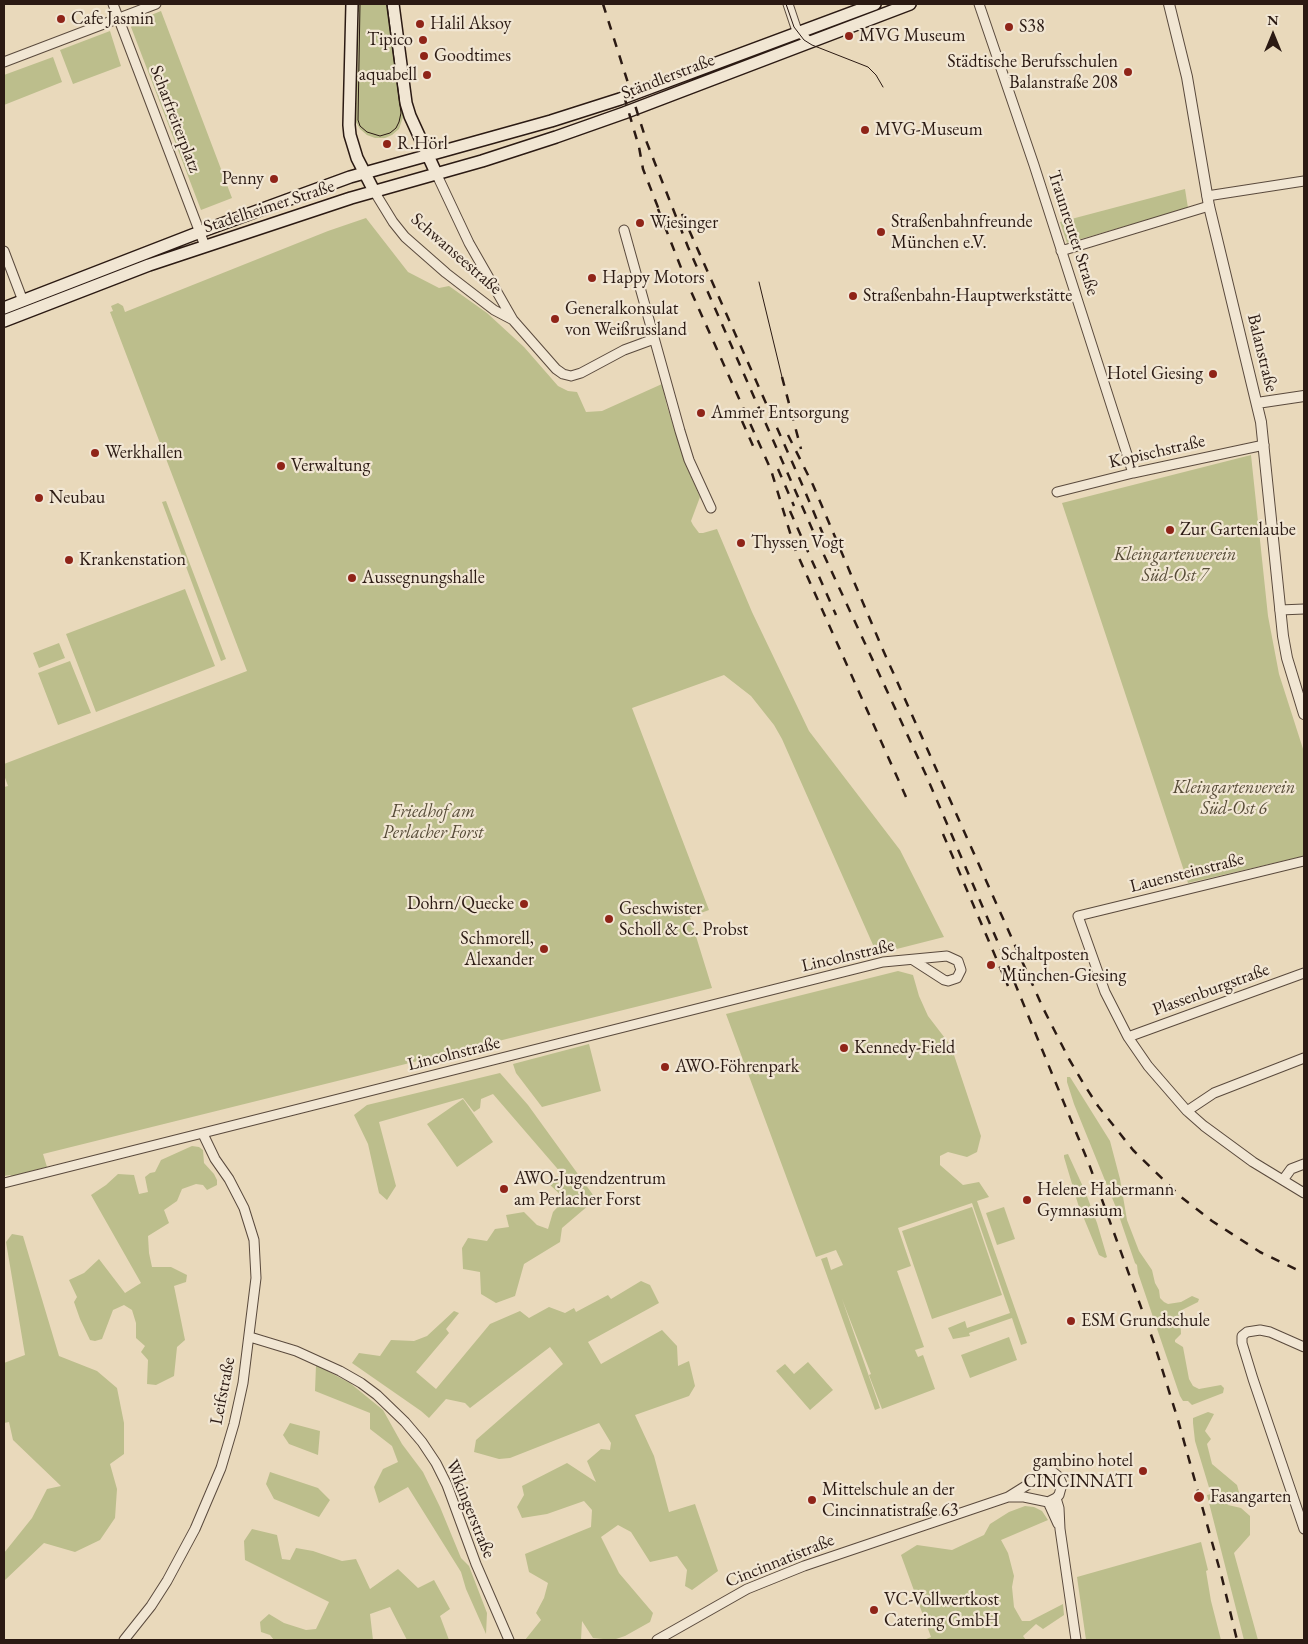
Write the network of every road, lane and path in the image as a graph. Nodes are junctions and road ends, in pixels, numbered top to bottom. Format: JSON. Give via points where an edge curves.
{"nodes":[{"id":1,"x":113,"y":4,"type":"edge"},
{"id":2,"x":156,"y":4,"type":"edge"},
{"id":3,"x":352,"y":4,"type":"edge"},
{"id":4,"x":393,"y":4,"type":"edge"},
{"id":5,"x":788,"y":4,"type":"edge"},
{"id":6,"x":875,"y":4,"type":"edge"},
{"id":7,"x":910,"y":4,"type":"edge"},
{"id":8,"x":980,"y":4,"type":"edge"},
{"id":9,"x":1169,"y":4,"type":"edge"},
{"id":10,"x":119,"y":18,"type":"junction"},
{"id":11,"x":799,"y":33,"type":"junction"},
{"id":12,"x":809,"y":42,"type":"junction"},
{"id":13,"x":4,"y":62,"type":"edge"},
{"id":14,"x":428,"y":156,"type":"junction"},
{"id":15,"x":364,"y":173,"type":"junction"},
{"id":16,"x":436,"y":173,"type":"junction"},
{"id":17,"x":1304,"y":181,"type":"edge"},
{"id":18,"x":374,"y":190,"type":"junction"},
{"id":19,"x":1208,"y":201,"type":"junction"},
{"id":20,"x":624,"y":230,"type":"dead end"},
{"id":21,"x":200,"y":232,"type":"junction"},
{"id":22,"x":205,"y":246,"type":"junction"},
{"id":23,"x":4,"y":251,"type":"edge"},
{"id":24,"x":1061,"y":251,"type":"junction"},
{"id":25,"x":113,"y":272,"type":"junction"},
{"id":26,"x":23,"y":301,"type":"junction"},
{"id":27,"x":4,"y":308,"type":"edge"},
{"id":28,"x":514,"y":320,"type":"junction"},
{"id":29,"x":4,"y":321,"type":"edge"},
{"id":30,"x":654,"y":339,"type":"junction"},
{"id":31,"x":1304,"y":396,"type":"edge"},
{"id":32,"x":1257,"y":402,"type":"junction"},
{"id":33,"x":1264,"y":445,"type":"junction"},
{"id":34,"x":1133,"y":473,"type":"junction"},
{"id":35,"x":1056,"y":492,"type":"dead end"},
{"id":36,"x":711,"y":508,"type":"dead end"},
{"id":37,"x":1304,"y":609,"type":"edge"},
{"id":38,"x":1280,"y":610,"type":"junction"},
{"id":39,"x":1304,"y":712,"type":"edge"},
{"id":40,"x":1304,"y":861,"type":"edge"},
{"id":41,"x":913,"y":960,"type":"junction"},
{"id":42,"x":1304,"y":973,"type":"edge"},
{"id":43,"x":1128,"y":1037,"type":"junction"},
{"id":44,"x":1304,"y":1058,"type":"edge"},
{"id":45,"x":1187,"y":1111,"type":"junction"},
{"id":46,"x":203,"y":1134,"type":"junction"},
{"id":47,"x":1304,"y":1164,"type":"edge"},
{"id":48,"x":1283,"y":1180,"type":"junction"},
{"id":49,"x":4,"y":1183,"type":"edge"},
{"id":50,"x":1304,"y":1193,"type":"edge"},
{"id":51,"x":250,"y":1337,"type":"junction"},
{"id":52,"x":1304,"y":1347,"type":"edge"},
{"id":53,"x":1032,"y":1482,"type":"junction"},
{"id":54,"x":1008,"y":1497,"type":"junction"},
{"id":55,"x":1038,"y":1499,"type":"junction"},
{"id":56,"x":1052,"y":1500,"type":"junction"},
{"id":57,"x":1304,"y":1529,"type":"edge"},
{"id":58,"x":124,"y":1640,"type":"edge"},
{"id":59,"x":509,"y":1640,"type":"edge"},
{"id":60,"x":657,"y":1640,"type":"edge"},
{"id":61,"x":1076,"y":1640,"type":"edge"}],
"edges":[{"from":1,"to":10,"type":"street","name":"Scharfreiterplatz"},
{"from":2,"to":10,"type":"street"},
{"from":3,"to":15,"type":"main road","name":"Schwanseestraße","via":[[348,119],[350,136]]},
{"from":4,"to":14,"type":"main road","name":"Schwanseestraße","via":[[406,103]]},
{"from":5,"to":11,"type":"street"},
{"from":6,"to":11,"type":"main road","name":"Ständlerstraße"},
{"from":7,"to":12,"type":"main road","name":"Ständlerstraße"},
{"from":8,"to":24,"type":"street","name":"Traunreuter Straße"},
{"from":9,"to":19,"type":"street","name":"Balanstraße","via":[[1187,77]]},
{"from":10,"to":13,"type":"street"},
{"from":10,"to":21,"type":"street","name":"Scharfreiterplatz"},
{"from":11,"to":12,"type":"street"},
{"from":11,"to":14,"type":"main road","name":"Ständlerstraße","via":[[620,99]]},
{"from":12,"to":16,"type":"main road","name":"Ständlerstraße","via":[[556,137]]},
{"from":14,"to":15,"type":"main road","name":"Stadelheimer Straße"},
{"from":14,"to":16,"type":"main road","name":"Schwanseestraße"},
{"from":15,"to":18,"type":"main road","name":"Schwanseestraße"},
{"from":15,"to":21,"type":"main road","name":"Stadelheimer Straße"},
{"from":16,"to":18,"type":"main road","name":"Stadelheimer Straße"},
{"from":16,"to":28,"type":"street","name":"Schwanseestraße","via":[[473,250]]},
{"from":17,"to":19,"type":"street"},
{"from":18,"to":22,"type":"main road","name":"Stadelheimer Straße"},
{"from":18,"to":28,"type":"street","name":"Schwanseestraße","via":[[404,237],[494,310]]},
{"from":19,"to":24,"type":"street"},
{"from":19,"to":32,"type":"street","name":"Balanstraße"},
{"from":20,"to":30,"type":"street"},
{"from":21,"to":22,"type":"street","name":"Scharfreiterplatz"},
{"from":21,"to":25,"type":"main road","name":"Stadelheimer Straße"},
{"from":22,"to":25,"type":"main road","name":"Stadelheimer Straße"},
{"from":23,"to":26,"type":"street"},
{"from":24,"to":34,"type":"street","name":"Traunreuter Straße"},
{"from":25,"to":26,"type":"main road","name":"Stadelheimer Straße"},
{"from":25,"to":29,"type":"main road","name":"Stadelheimer Straße"},
{"from":26,"to":27,"type":"main road","name":"Stadelheimer Straße"},
{"from":28,"to":30,"type":"street","name":"Schwanseestraße","via":[[556,369],[571,376]]},
{"from":30,"to":36,"type":"street","via":[[689,460]]},
{"from":31,"to":32,"type":"street"},
{"from":32,"to":33,"type":"street","name":"Balanstraße"},
{"from":33,"to":34,"type":"street","name":"Kopischstraße"},
{"from":33,"to":38,"type":"street","name":"Balanstraße"},
{"from":34,"to":35,"type":"street","name":"Kopischstraße"},
{"from":37,"to":38,"type":"street"},
{"from":38,"to":39,"type":"street","name":"Balanstraße","via":[[1287,658]]},
{"from":40,"to":43,"type":"street","name":"Lauensteinstraße","via":[[1078,916],[1105,992]]},
{"from":41,"to":41,"type":"street","name":"Lincolnstraße","via":[[948,981],[957,978],[961,970],[958,961],[948,956]]},
{"from":41,"to":46,"type":"street","name":"Lincolnstraße","via":[[883,962]]},
{"from":42,"to":43,"type":"street","name":"Plassenburgstraße"},
{"from":43,"to":45,"type":"street"},
{"from":44,"to":45,"type":"street","via":[[1214,1093]]},
{"from":45,"to":48,"type":"street","via":[[1222,1140]]},
{"from":46,"to":49,"type":"street","name":"Lincolnstraße"},
{"from":46,"to":51,"type":"street","name":"Leifstraße","via":[[244,1208],[254,1240],[256,1278]]},
{"from":47,"to":48,"type":"street","via":[[1291,1169]]},
{"from":48,"to":50,"type":"street"},
{"from":51,"to":58,"type":"street","name":"Leifstraße","via":[[234,1424],[208,1503],[184,1554],[151,1606]]},
{"from":51,"to":59,"type":"street","name":"Wikingerstraße","via":[[296,1351],[340,1371],[377,1395],[405,1422],[422,1442],[447,1485]]},
{"from":52,"to":57,"type":"street","via":[[1260,1330],[1242,1336],[1252,1379]]},
{"from":53,"to":54,"type":"street","name":"Cincinnatistraße"},
{"from":53,"to":55,"type":"street","via":[[1032,1490]]},
{"from":53,"to":56,"type":"street","name":"Cincinnatistraße","via":[[1042,1472],[1056,1474],[1062,1487]]},
{"from":54,"to":55,"type":"street","name":"Cincinnatistraße"},
{"from":54,"to":60,"type":"street","name":"Cincinnatistraße","via":[[813,1563],[747,1589]]},
{"from":55,"to":56,"type":"street","name":"Cincinnatistraße"},
{"from":56,"to":61,"type":"street","via":[[1059,1508]]}]}
